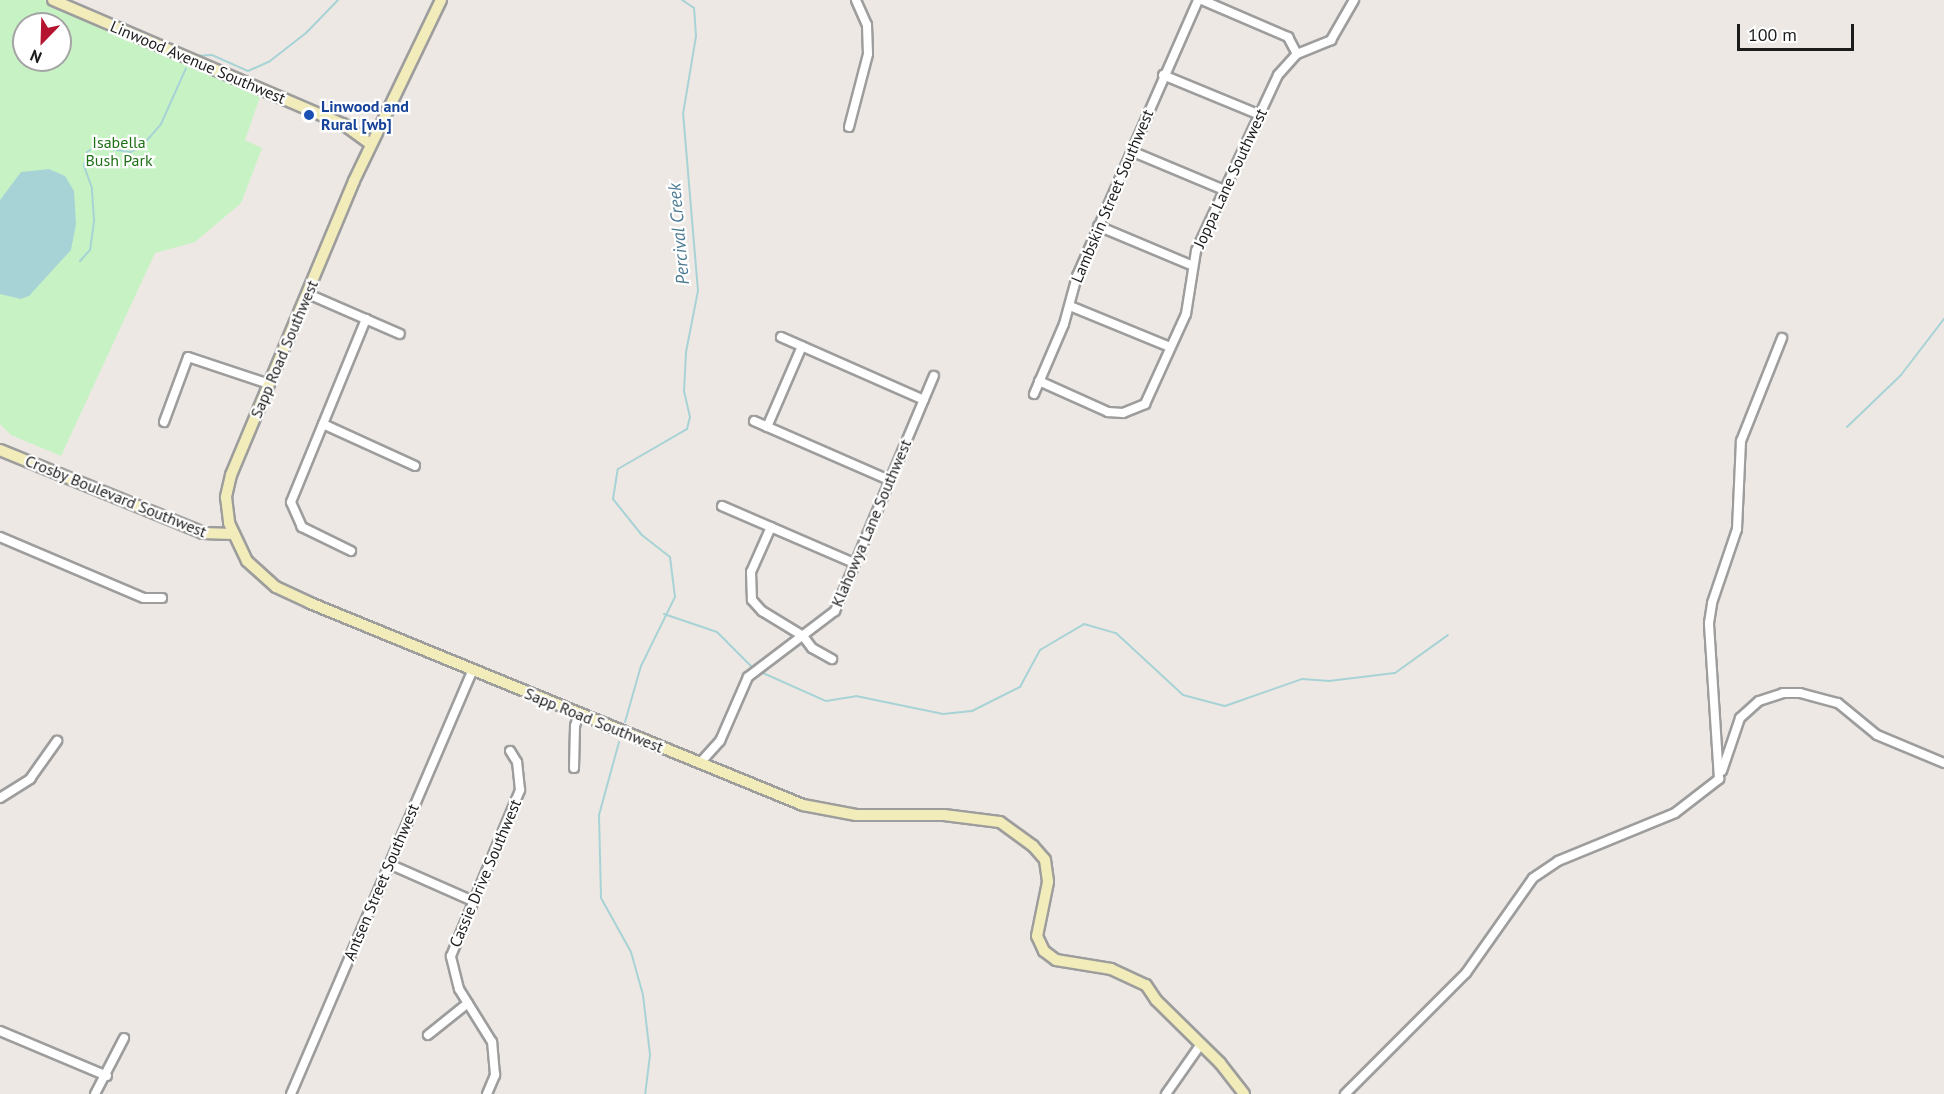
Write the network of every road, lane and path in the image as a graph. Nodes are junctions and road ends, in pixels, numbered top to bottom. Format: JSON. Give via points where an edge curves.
{"nodes":[{"id":1,"x":53,"y":0,"type":"edge"},
{"id":2,"x":441,"y":0,"type":"edge"},
{"id":3,"x":856,"y":0,"type":"edge"},
{"id":4,"x":1200,"y":0,"type":"edge"},
{"id":5,"x":1354,"y":0,"type":"edge"},
{"id":6,"x":1297,"y":54,"type":"junction"},
{"id":7,"x":1163,"y":75,"type":"junction"},
{"id":8,"x":1260,"y":115,"type":"junction"},
{"id":9,"x":849,"y":127,"type":"dead end"},
{"id":10,"x":371,"y":144,"type":"junction"},
{"id":11,"x":1131,"y":151,"type":"junction"},
{"id":12,"x":1222,"y":189,"type":"junction"},
{"id":13,"x":1098,"y":226,"type":"junction"},
{"id":14,"x":1193,"y":266,"type":"junction"},
{"id":15,"x":308,"y":294,"type":"junction"},
{"id":16,"x":1070,"y":306,"type":"junction"},
{"id":17,"x":366,"y":319,"type":"junction"},
{"id":18,"x":400,"y":334,"type":"dead end"},
{"id":19,"x":781,"y":337,"type":"dead end"},
{"id":20,"x":1782,"y":338,"type":"dead end"},
{"id":21,"x":802,"y":346,"type":"junction"},
{"id":22,"x":1170,"y":347,"type":"junction"},
{"id":23,"x":934,"y":376,"type":"dead end"},
{"id":24,"x":1039,"y":381,"type":"junction"},
{"id":25,"x":269,"y":384,"type":"junction"},
{"id":26,"x":1034,"y":394,"type":"dead end"},
{"id":27,"x":924,"y":400,"type":"junction"},
{"id":28,"x":754,"y":421,"type":"dead end"},
{"id":29,"x":164,"y":422,"type":"dead end"},
{"id":30,"x":323,"y":424,"type":"junction"},
{"id":31,"x":767,"y":427,"type":"junction"},
{"id":32,"x":0,"y":450,"type":"edge"},
{"id":33,"x":415,"y":466,"type":"dead end"},
{"id":34,"x":889,"y":480,"type":"junction"},
{"id":35,"x":722,"y":506,"type":"dead end"},
{"id":36,"x":771,"y":527,"type":"junction"},
{"id":37,"x":233,"y":534,"type":"junction"},
{"id":38,"x":0,"y":537,"type":"edge"},
{"id":39,"x":351,"y":551,"type":"dead end"},
{"id":40,"x":854,"y":563,"type":"junction"},
{"id":41,"x":162,"y":598,"type":"dead end"},
{"id":42,"x":803,"y":636,"type":"junction"},
{"id":43,"x":832,"y":659,"type":"dead end"},
{"id":44,"x":472,"y":670,"type":"junction"},
{"id":45,"x":579,"y":713,"type":"junction"},
{"id":46,"x":57,"y":741,"type":"dead end"},
{"id":47,"x":510,"y":751,"type":"dead end"},
{"id":48,"x":700,"y":763,"type":"junction"},
{"id":49,"x":1944,"y":763,"type":"edge"},
{"id":50,"x":574,"y":768,"type":"dead end"},
{"id":51,"x":1720,"y":775,"type":"junction"},
{"id":52,"x":0,"y":798,"type":"edge"},
{"id":53,"x":389,"y":864,"type":"junction"},
{"id":54,"x":473,"y":901,"type":"junction"},
{"id":55,"x":468,"y":1003,"type":"junction"},
{"id":56,"x":0,"y":1031,"type":"edge"},
{"id":57,"x":428,"y":1035,"type":"dead end"},
{"id":58,"x":124,"y":1038,"type":"dead end"},
{"id":59,"x":1201,"y":1044,"type":"junction"},
{"id":60,"x":106,"y":1076,"type":"junction"},
{"id":61,"x":95,"y":1094,"type":"edge"},
{"id":62,"x":291,"y":1094,"type":"edge"},
{"id":63,"x":487,"y":1094,"type":"edge"},
{"id":64,"x":1166,"y":1094,"type":"edge"},
{"id":65,"x":1244,"y":1094,"type":"edge"},
{"id":66,"x":1345,"y":1094,"type":"edge"}],
"edges":[{"from":1,"to":10,"type":"street","name":"Linwood Avenue Southwest","via":[[343,124]]},
{"from":2,"to":10,"type":"street","name":"Sapp Road Southwest","via":[[390,112]]},
{"from":3,"to":9,"type":"street","via":[[867,25],[868,54]]},
{"from":4,"to":6,"type":"street","via":[[1278,32],[1288,38]]},
{"from":4,"to":7,"type":"street","name":"Lambskin Street Southwest"},
{"from":5,"to":6,"type":"street","via":[[1331,40]]},
{"from":6,"to":8,"type":"street","name":"Joppa Lane Southwest","via":[[1284,64]]},
{"from":7,"to":8,"type":"street"},
{"from":7,"to":11,"type":"street","name":"Lambskin Street Southwest"},
{"from":8,"to":12,"type":"street","name":"Joppa Lane Southwest"},
{"from":10,"to":15,"type":"street","name":"Sapp Road Southwest"},
{"from":11,"to":12,"type":"street"},
{"from":11,"to":13,"type":"street","name":"Lambskin Street Southwest"},
{"from":12,"to":14,"type":"street","name":"Joppa Lane Southwest"},
{"from":13,"to":14,"type":"street"},
{"from":13,"to":16,"type":"street","name":"Lambskin Street Southwest","via":[[1077,276]]},
{"from":14,"to":22,"type":"street","name":"Joppa Lane Southwest","via":[[1186,314]]},
{"from":15,"to":17,"type":"street"},
{"from":15,"to":25,"type":"street","name":"Sapp Road Southwest"},
{"from":16,"to":22,"type":"street"},
{"from":16,"to":24,"type":"street","name":"Lambskin Street Southwest"},
{"from":17,"to":18,"type":"street"},
{"from":17,"to":30,"type":"street"},
{"from":19,"to":21,"type":"street"},
{"from":20,"to":51,"type":"street","via":[[1741,441],[1737,529],[1716,584],[1711,613]]},
{"from":21,"to":27,"type":"street"},
{"from":21,"to":31,"type":"street"},
{"from":22,"to":24,"type":"street","name":"Joppa Lane Southwest","via":[[1152,394],[1134,411],[1108,412]]},
{"from":23,"to":27,"type":"street","name":"Klahowya Lane Southwest"},
{"from":24,"to":26,"type":"street","name":"Lambskin Street Southwest"},
{"from":25,"to":29,"type":"street","via":[[188,357]]},
{"from":25,"to":37,"type":"street","name":"Sapp Road Southwest","via":[[231,475],[226,497]]},
{"from":27,"to":34,"type":"street","name":"Klahowya Lane Southwest"},
{"from":28,"to":31,"type":"street"},
{"from":30,"to":33,"type":"street"},
{"from":30,"to":39,"type":"street","via":[[294,488],[293,511],[309,532]]},
{"from":31,"to":34,"type":"street"},
{"from":32,"to":37,"type":"street","name":"Crosby Boulevard Southwest","via":[[203,533]]},
{"from":34,"to":40,"type":"street","name":"Klahowya Lane Southwest"},
{"from":35,"to":36,"type":"street"},
{"from":36,"to":40,"type":"street"},
{"from":36,"to":42,"type":"street","via":[[751,572],[752,600],[762,611]]},
{"from":37,"to":44,"type":"street","name":"Sapp Road Southwest","via":[[247,561],[276,587]]},
{"from":38,"to":41,"type":"street","via":[[144,598]]},
{"from":40,"to":42,"type":"street","name":"Klahowya Lane Southwest","via":[[835,611]]},
{"from":42,"to":43,"type":"street","via":[[812,648]]},
{"from":42,"to":48,"type":"street","name":"Klahowya Lane Southwest","via":[[744,682],[720,741]]},
{"from":44,"to":45,"type":"street","name":"Sapp Road Southwest"},
{"from":44,"to":53,"type":"street","name":"Antsen Street Southwest"},
{"from":45,"to":48,"type":"street","name":"Sapp Road Southwest"},
{"from":45,"to":50,"type":"street"},
{"from":46,"to":52,"type":"street","via":[[30,779]]},
{"from":47,"to":54,"type":"street","name":"Cassie Drive Southwest","via":[[518,762],[520,790]]},
{"from":48,"to":59,"type":"street","name":"Sapp Road Southwest","via":[[828,811],[977,817],[1000,822],[1045,860],[1048,882],[1037,936],[1044,951],[1074,966],[1111,969],[1134,977]]},
{"from":49,"to":51,"type":"street","via":[[1877,735],[1838,703],[1800,693],[1783,693],[1759,701],[1740,718]]},
{"from":51,"to":66,"type":"street","via":[[1699,798],[1675,813],[1558,861],[1533,878],[1466,973]]},
{"from":53,"to":54,"type":"street"},
{"from":53,"to":62,"type":"street","name":"Antsen Street Southwest"},
{"from":54,"to":55,"type":"street","name":"Cassie Drive Southwest","via":[[451,956],[459,989]]},
{"from":55,"to":57,"type":"street"},
{"from":55,"to":63,"type":"street","name":"Cassie Drive Southwest","via":[[492,1042],[495,1075]]},
{"from":56,"to":60,"type":"street"},
{"from":58,"to":60,"type":"street"},
{"from":59,"to":64,"type":"street"},
{"from":59,"to":65,"type":"street","name":"Sapp Road Southwest"},
{"from":60,"to":61,"type":"street"}]}
